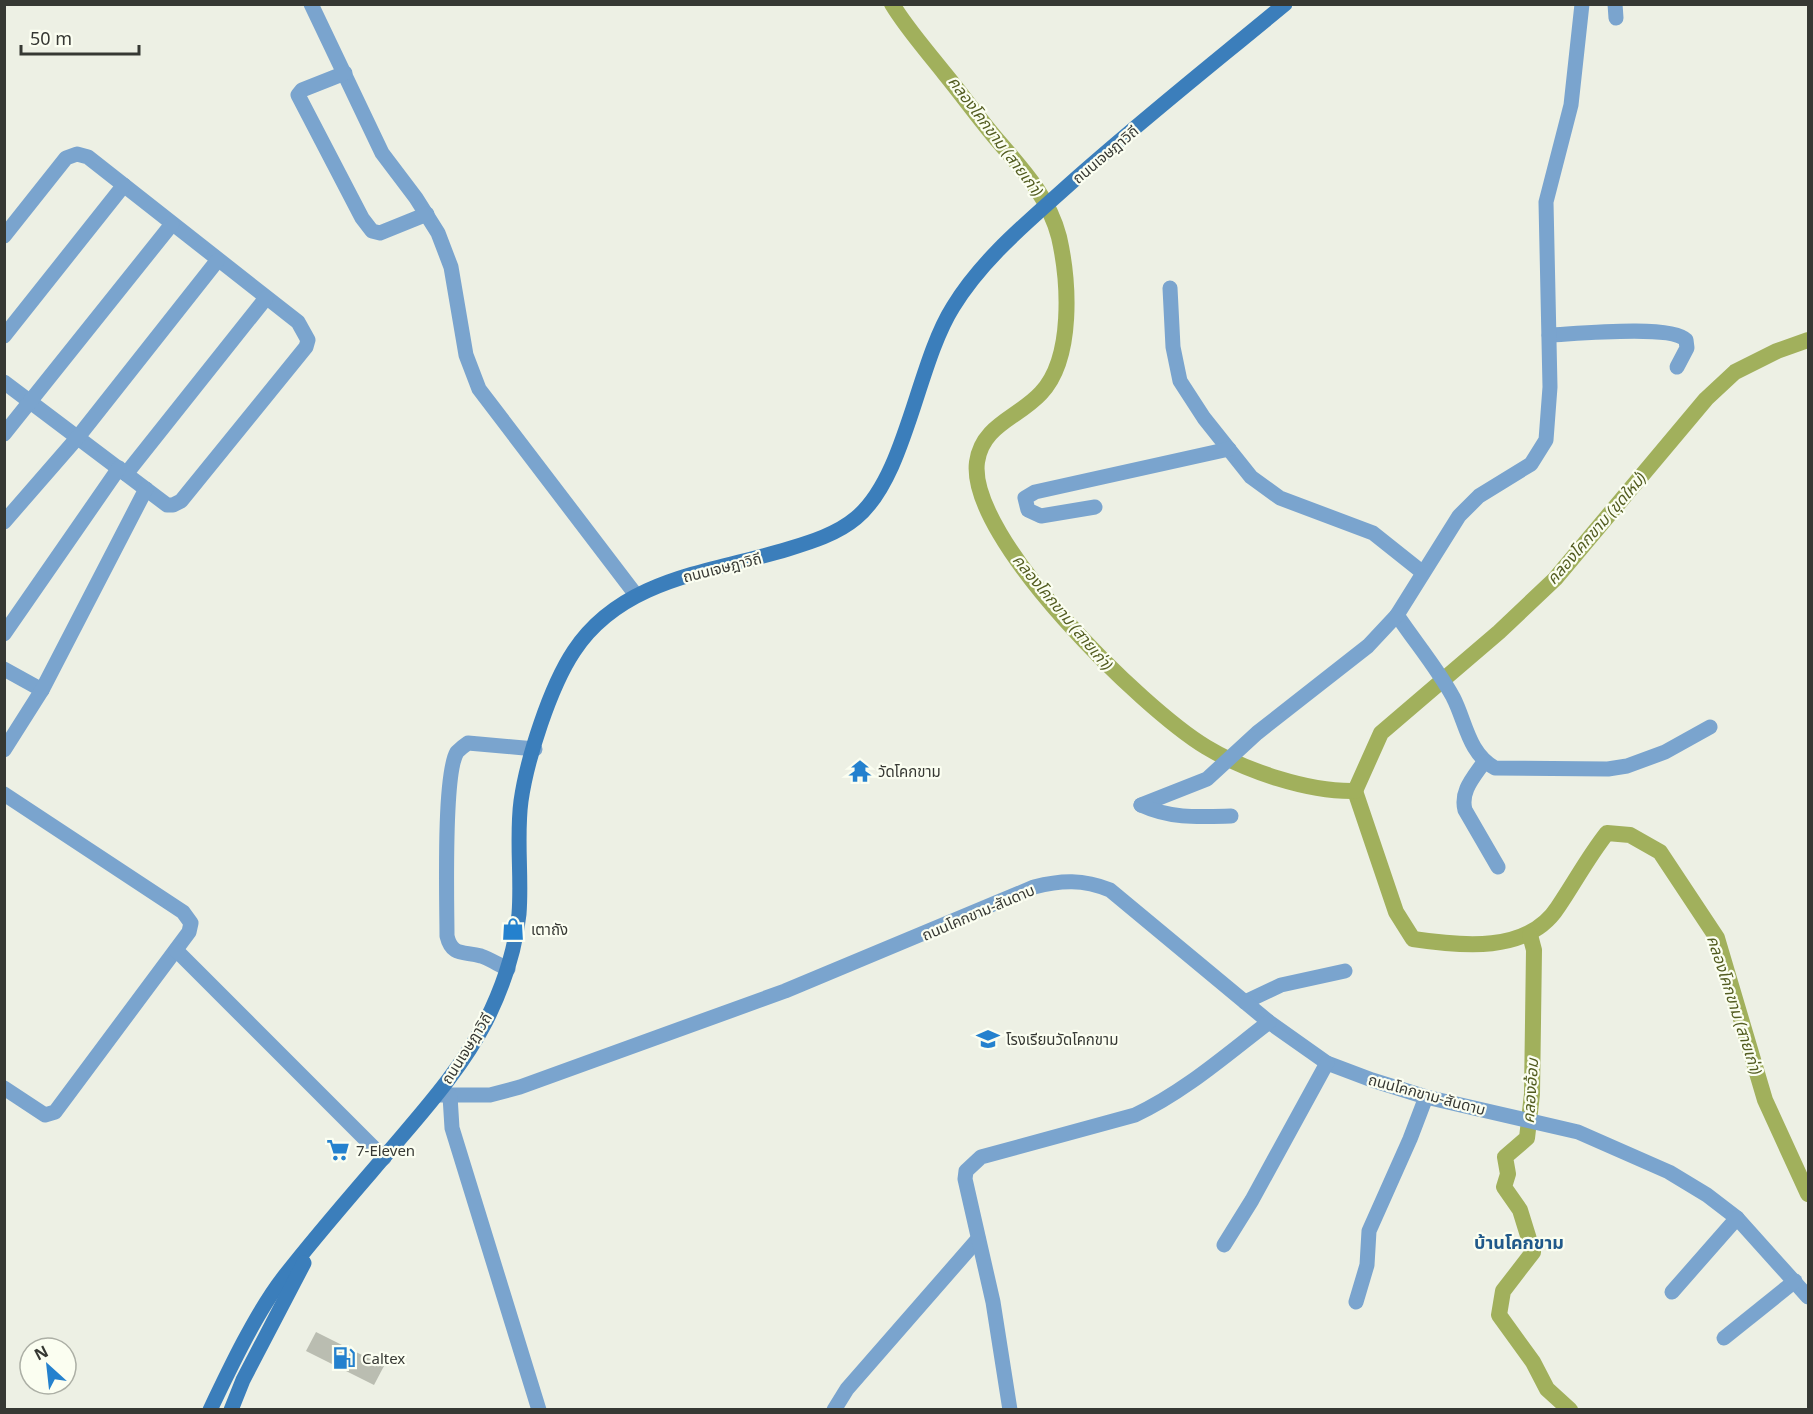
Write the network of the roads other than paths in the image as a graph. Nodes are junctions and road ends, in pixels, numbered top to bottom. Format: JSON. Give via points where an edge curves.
{"nodes":[{"id":1,"x":311,"y":4,"type":"edge"},
{"id":2,"x":1285,"y":4,"type":"edge"},
{"id":3,"x":1582,"y":4,"type":"edge"},
{"id":4,"x":345,"y":73,"type":"junction"},
{"id":5,"x":124,"y":185,"type":"junction"},
{"id":6,"x":427,"y":214,"type":"junction"},
{"id":7,"x":172,"y":224,"type":"junction"},
{"id":8,"x":4,"y":236,"type":"edge"},
{"id":9,"x":217,"y":261,"type":"junction"},
{"id":10,"x":1170,"y":288,"type":"dead end"},
{"id":11,"x":266,"y":298,"type":"junction"},
{"id":12,"x":1549,"y":335,"type":"junction"},
{"id":13,"x":4,"y":336,"type":"edge"},
{"id":14,"x":1677,"y":367,"type":"dead end"},
{"id":15,"x":4,"y":382,"type":"edge"},
{"id":16,"x":30,"y":401,"type":"junction"},
{"id":17,"x":4,"y":434,"type":"edge"},
{"id":18,"x":78,"y":437,"type":"junction"},
{"id":19,"x":1229,"y":449,"type":"junction"},
{"id":20,"x":122,"y":471,"type":"junction"},
{"id":21,"x":146,"y":489,"type":"junction"},
{"id":22,"x":1095,"y":507,"type":"dead end"},
{"id":23,"x":4,"y":522,"type":"edge"},
{"id":24,"x":1422,"y":572,"type":"junction"},
{"id":25,"x":636,"y":595,"type":"junction"},
{"id":26,"x":1397,"y":615,"type":"junction"},
{"id":27,"x":4,"y":634,"type":"edge"},
{"id":28,"x":4,"y":669,"type":"edge"},
{"id":29,"x":42,"y":690,"type":"junction"},
{"id":30,"x":1710,"y":726,"type":"dead end"},
{"id":31,"x":534,"y":749,"type":"junction"},
{"id":32,"x":4,"y":750,"type":"edge"},
{"id":33,"x":1484,"y":762,"type":"junction"},
{"id":34,"x":4,"y":794,"type":"edge"},
{"id":35,"x":1231,"y":816,"type":"dead end"},
{"id":36,"x":1497,"y":867,"type":"dead end"},
{"id":37,"x":176,"y":950,"type":"junction"},
{"id":38,"x":508,"y":969,"type":"junction"},
{"id":39,"x":1345,"y":971,"type":"dead end"},
{"id":40,"x":1245,"y":1002,"type":"junction"},
{"id":41,"x":1269,"y":1022,"type":"junction"},
{"id":42,"x":1327,"y":1063,"type":"junction"},
{"id":43,"x":4,"y":1088,"type":"edge"},
{"id":44,"x":443,"y":1096,"type":"junction"},
{"id":45,"x":1426,"y":1097,"type":"junction"},
{"id":46,"x":384,"y":1158,"type":"junction"},
{"id":47,"x":1737,"y":1218,"type":"junction"},
{"id":48,"x":321,"y":1232,"type":"junction"},
{"id":49,"x":978,"y":1239,"type":"junction"},
{"id":50,"x":1224,"y":1245,"type":"dead end"},
{"id":51,"x":1795,"y":1281,"type":"junction"},
{"id":52,"x":1672,"y":1292,"type":"dead end"},
{"id":53,"x":1809,"y":1297,"type":"edge"},
{"id":54,"x":1356,"y":1302,"type":"dead end"},
{"id":55,"x":1724,"y":1338,"type":"dead end"},
{"id":56,"x":210,"y":1410,"type":"edge"},
{"id":57,"x":231,"y":1410,"type":"edge"},
{"id":58,"x":539,"y":1410,"type":"edge"},
{"id":59,"x":834,"y":1410,"type":"edge"},
{"id":60,"x":1011,"y":1410,"type":"edge"}],
"edges":[{"from":1,"to":4,"type":"street"},
{"from":2,"to":25,"type":"street","name":"ถนนเจษฎาวิถี","via":[[1009,238],[951,309],[887,476],[856,519],[802,545],[687,574]]},
{"from":3,"to":12,"type":"street","via":[[1571,105],[1546,202]]},
{"from":4,"to":6,"type":"street","via":[[382,153]]},
{"from":4,"to":6,"type":"street","via":[[298,95],[362,218],[372,231],[380,234]]},
{"from":5,"to":7,"type":"street"},
{"from":5,"to":8,"type":"street","via":[[88,157],[77,154],[66,158]]},
{"from":5,"to":13,"type":"street"},
{"from":6,"to":25,"type":"street","via":[[451,267],[466,355],[479,389]]},
{"from":7,"to":9,"type":"street"},
{"from":7,"to":16,"type":"street"},
{"from":9,"to":11,"type":"street"},
{"from":9,"to":18,"type":"street"},
{"from":10,"to":19,"type":"street","via":[[1176,369],[1204,418]]},
{"from":11,"to":20,"type":"street"},
{"from":11,"to":21,"type":"street","via":[[303,327],[306,346],[181,501],[167,505]]},
{"from":12,"to":14,"type":"street","via":[[1674,333],[1686,340],[1687,348]]},
{"from":12,"to":24,"type":"street","via":[[1551,387],[1546,440],[1530,464],[1479,496],[1460,516]]},
{"from":15,"to":16,"type":"street"},
{"from":16,"to":17,"type":"street"},
{"from":16,"to":18,"type":"street"},
{"from":18,"to":20,"type":"street"},
{"from":18,"to":23,"type":"street"},
{"from":19,"to":22,"type":"street","via":[[1035,492],[1025,498],[1028,510],[1041,516]]},
{"from":19,"to":24,"type":"street","via":[[1261,487],[1373,533]]},
{"from":20,"to":21,"type":"street"},
{"from":20,"to":27,"type":"street"},
{"from":21,"to":29,"type":"street"},
{"from":24,"to":26,"type":"street"},
{"from":25,"to":31,"type":"street","name":"ถนนเจษฎาวิถี","via":[[597,625],[574,650],[558,681]]},
{"from":26,"to":33,"type":"street","via":[[1453,697]]},
{"from":26,"to":35,"type":"street","via":[[1368,646],[1257,733],[1218,771],[1141,805],[1160,814],[1186,818]]},
{"from":28,"to":29,"type":"street"},
{"from":29,"to":32,"type":"street"},
{"from":30,"to":33,"type":"street","via":[[1665,752],[1627,766],[1508,769]]},
{"from":31,"to":38,"type":"street","name":"ถนนเจษฎาวิถี","via":[[521,804],[519,915]]},
{"from":31,"to":38,"type":"street","via":[[468,743],[457,752],[451,773],[447,844],[450,947]]},
{"from":33,"to":36,"type":"street","via":[[1463,801]]},
{"from":34,"to":37,"type":"street","via":[[183,912],[191,923]]},
{"from":37,"to":43,"type":"street","via":[[55,1112],[45,1115]]},
{"from":37,"to":46,"type":"street"},
{"from":38,"to":44,"type":"street","name":"ถนนเจษฎาวิถี","via":[[483,1026]]},
{"from":39,"to":40,"type":"street","via":[[1281,985]]},
{"from":40,"to":41,"type":"street","name":"ถนนโคกขาม-สันดาบ"},
{"from":40,"to":44,"type":"street","name":"ถนนโคกขาม-สันดาบ","via":[[1110,890],[1084,881],[1054,882],[855,964],[520,1088],[490,1095]]},
{"from":41,"to":42,"type":"street","name":"ถนนโคกขาม-สันดาบ"},
{"from":41,"to":49,"type":"street","via":[[1176,1094],[1135,1115],[971,1163],[965,1179]]},
{"from":42,"to":45,"type":"street","name":"ถนนโคกขาม-สันดาบ"},
{"from":42,"to":50,"type":"street"},
{"from":44,"to":46,"type":"street","name":"ถนนเจษฎาวิถี"},
{"from":44,"to":58,"type":"street"},
{"from":45,"to":47,"type":"street","name":"ถนนโคกขาม-สันดาบ","via":[[1578,1132],[1669,1172]]},
{"from":45,"to":54,"type":"street","via":[[1368,1231],[1367,1265]]},
{"from":46,"to":48,"type":"street","name":"ถนนเจษฎาวิถี"},
{"from":47,"to":51,"type":"street"},
{"from":47,"to":52,"type":"street"},
{"from":48,"to":56,"type":"street","name":"ถนนเจษฎาวิถี","via":[[279,1283]]},
{"from":48,"to":57,"type":"street","name":"ถนนเจษฎาวิถี"},
{"from":49,"to":59,"type":"street","via":[[854,1381]]},
{"from":49,"to":60,"type":"street"},
{"from":51,"to":53,"type":"street"},
{"from":51,"to":55,"type":"street"}]}
